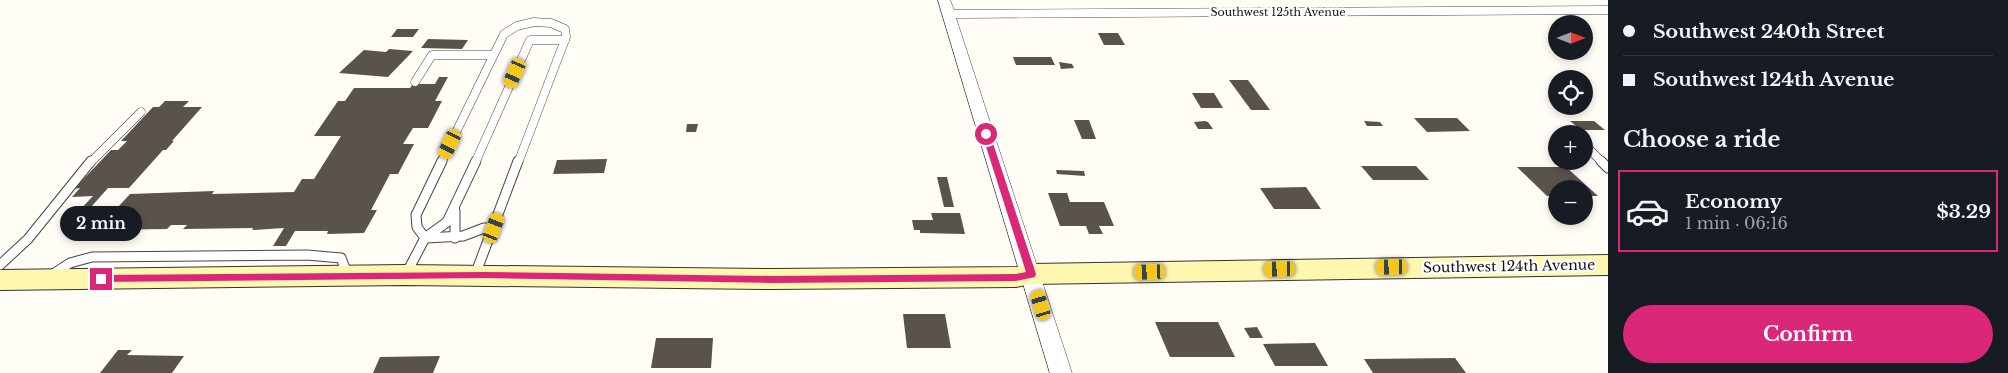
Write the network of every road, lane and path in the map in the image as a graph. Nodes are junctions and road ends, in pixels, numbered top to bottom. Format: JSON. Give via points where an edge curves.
{"nodes":[{"id":1,"x":946,"y":7,"type":"edge"},
{"id":2,"x":1608,"y":10,"type":"edge"},
{"id":3,"x":565,"y":40,"type":"junction"},
{"id":4,"x":493,"y":55,"type":"junction"},
{"id":5,"x":415,"y":82,"type":"dead end"},
{"id":6,"x":141,"y":112,"type":"dead end"},
{"id":7,"x":1593,"y":153,"type":"edge"},
{"id":8,"x":1608,"y":168,"type":"edge"},
{"id":9,"x":455,"y":208,"type":"junction"},
{"id":10,"x":494,"y":228,"type":"junction"},
{"id":11,"x":425,"y":238,"type":"junction"},
{"id":12,"x":455,"y":238,"type":"junction"},
{"id":13,"x":0,"y":265,"type":"edge"},
{"id":14,"x":1608,"y":265,"type":"edge"},
{"id":15,"x":1031,"y":274,"type":"junction"},
{"id":16,"x":405,"y":275,"type":"junction"},
{"id":17,"x":475,"y":275,"type":"junction"},
{"id":18,"x":0,"y":280,"type":"edge"},
{"id":19,"x":1061,"y":373,"type":"edge"}],
"edges":[{"from":1,"to":2,"type":"street","name":"Southwest 125th Avenue"},
{"from":1,"to":15,"type":"street"},
{"from":3,"to":4,"type":"lane","via":[[566,32],[561,26],[545,22],[524,24],[508,30]]},
{"from":3,"to":9,"type":"lane","via":[[530,40]]},
{"from":3,"to":10,"type":"lane"},
{"from":4,"to":5,"type":"lane","via":[[432,55]]},
{"from":4,"to":11,"type":"lane","via":[[416,215],[417,227]]},
{"from":6,"to":13,"type":"lane","via":[[115,134],[38,228]]},
{"from":7,"to":8,"type":"lane"},
{"from":9,"to":11,"type":"lane","via":[[447,222]]},
{"from":9,"to":12,"type":"lane"},
{"from":10,"to":12,"type":"lane"},
{"from":10,"to":17,"type":"lane"},
{"from":11,"to":12,"type":"lane"},
{"from":11,"to":16,"type":"lane"},
{"from":14,"to":15,"type":"street","name":"Southwest 124th Avenue"},
{"from":15,"to":17,"type":"street","name":"Southwest 124th Avenue","via":[[1016,277],[773,280]]},
{"from":15,"to":19,"type":"street"},
{"from":16,"to":17,"type":"street","name":"Southwest 124th Avenue"},
{"from":16,"to":18,"type":"street","name":"Southwest 124th Avenue"}]}
